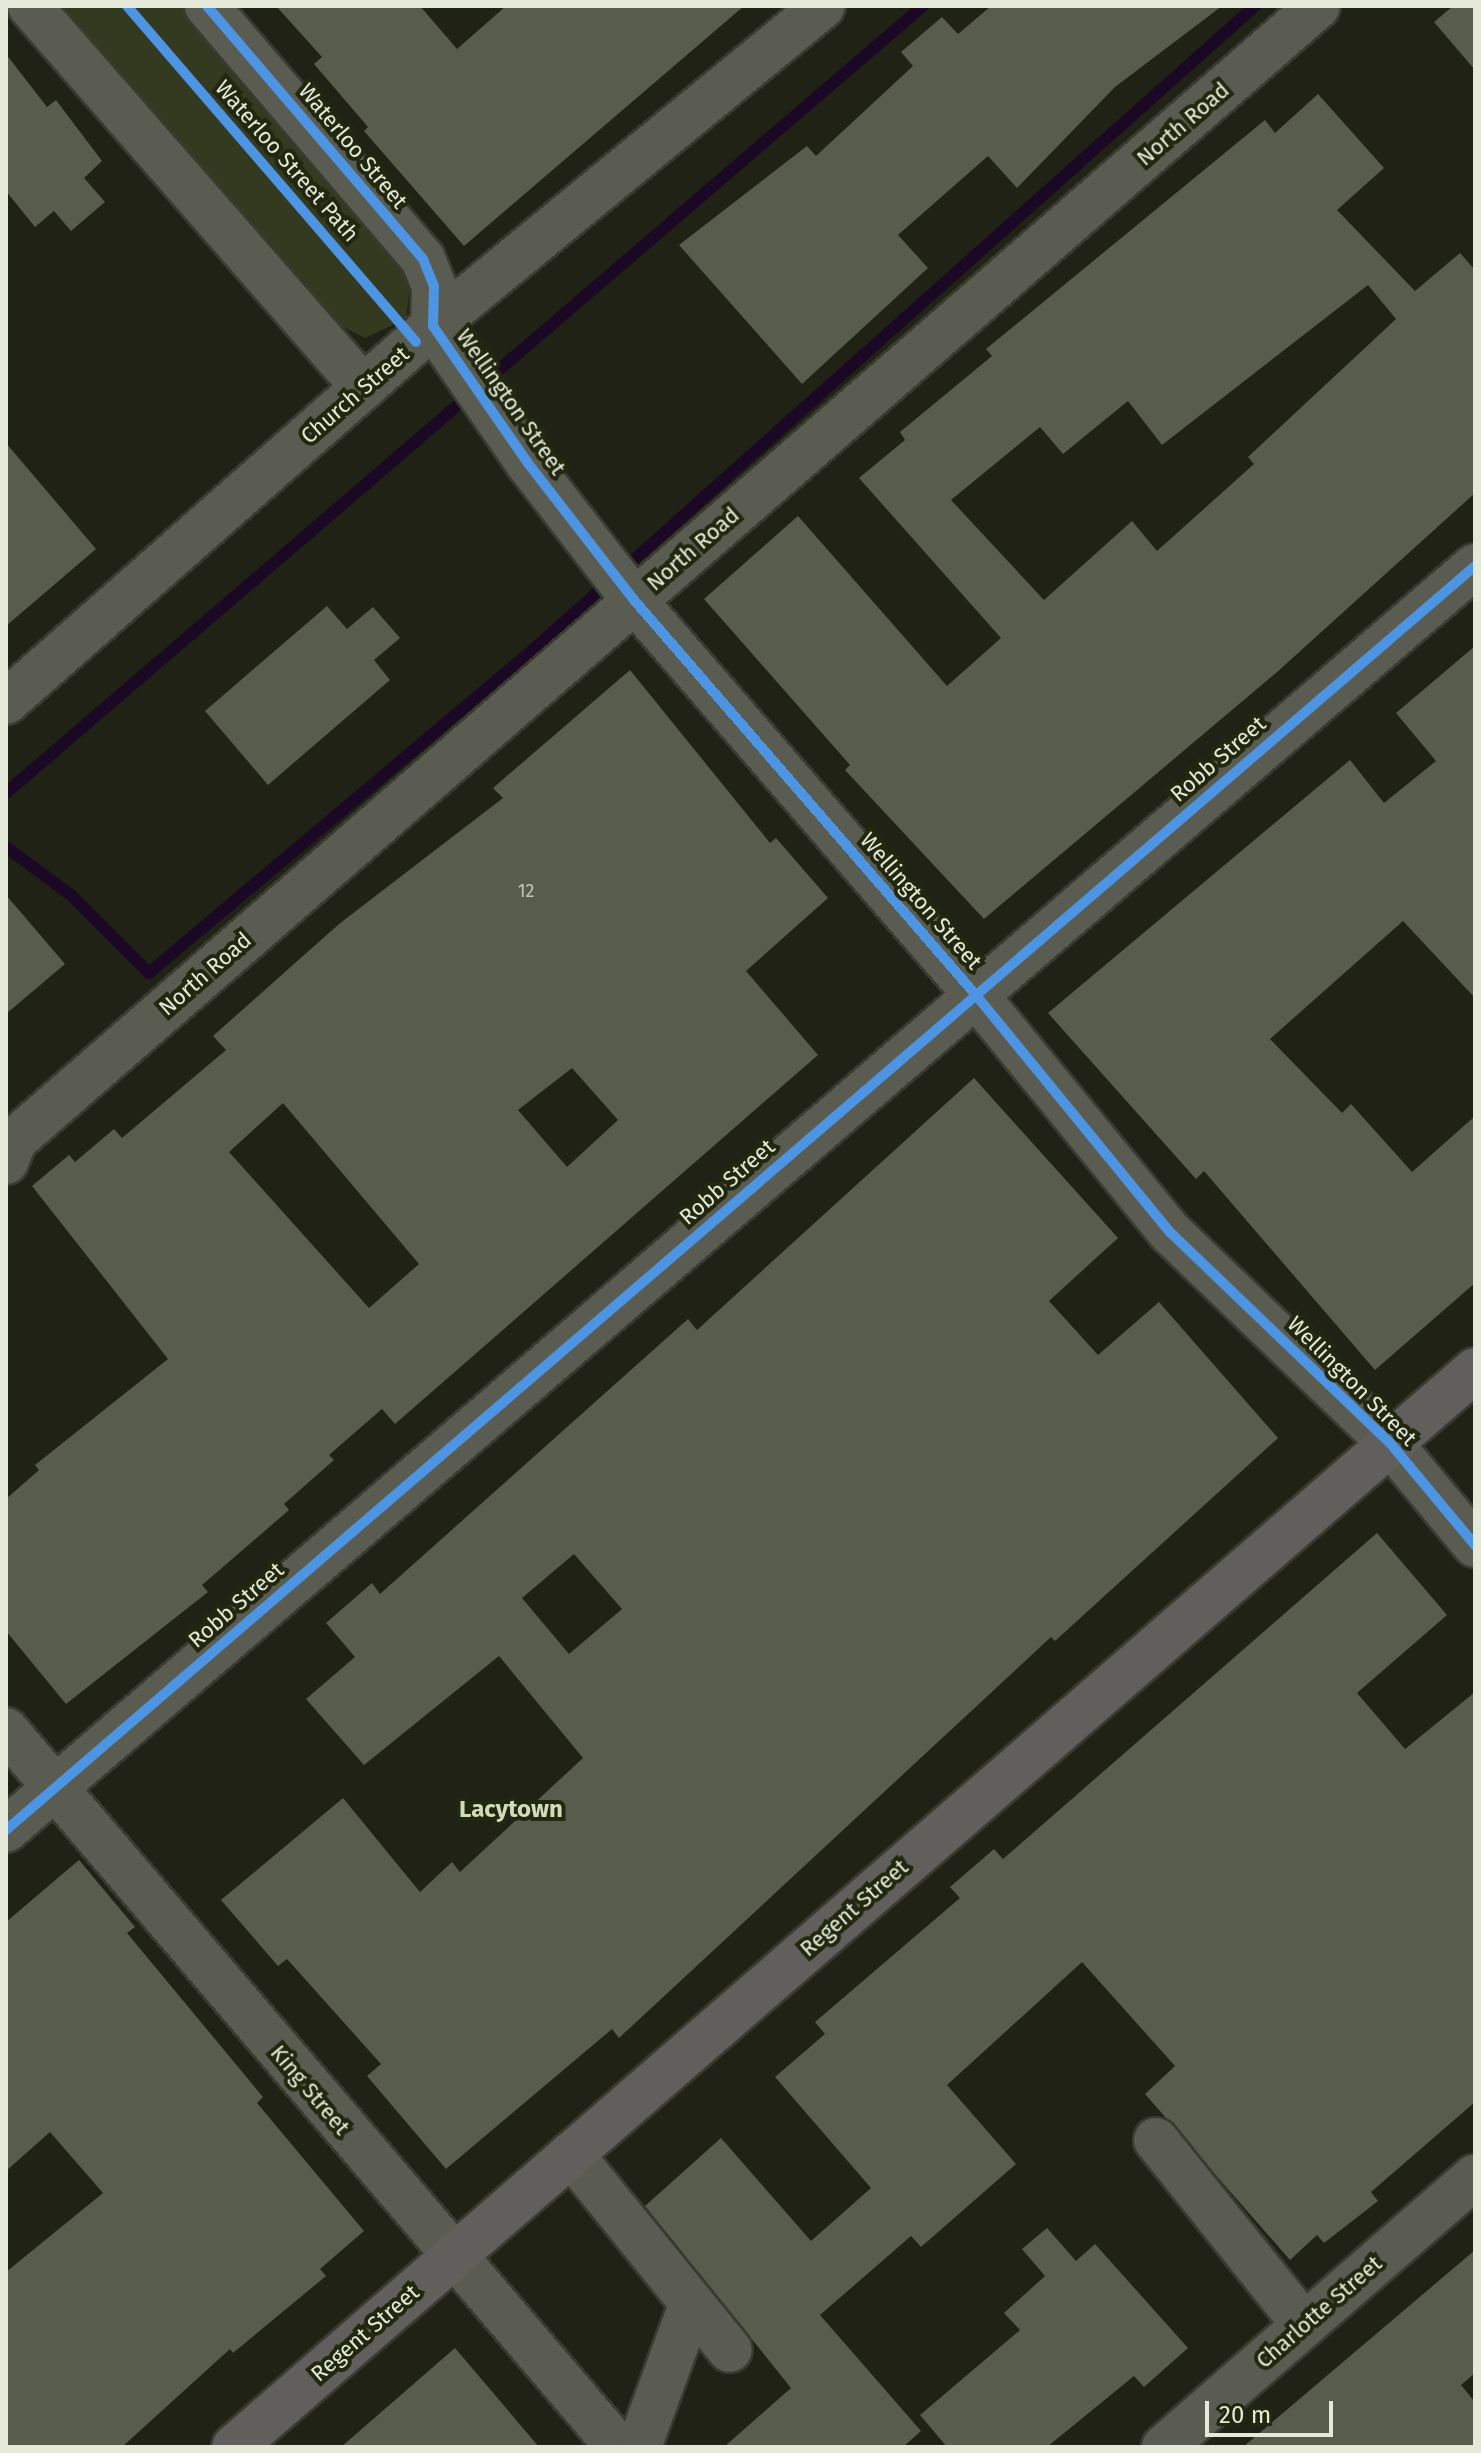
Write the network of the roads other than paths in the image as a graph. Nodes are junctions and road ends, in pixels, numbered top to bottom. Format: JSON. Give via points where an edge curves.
{"nodes":[{"id":1,"x":30,"y":6,"type":"edge"},
{"id":2,"x":207,"y":6,"type":"edge"},
{"id":3,"x":823,"y":6,"type":"edge"},
{"id":4,"x":1318,"y":6,"type":"edge"},
{"id":5,"x":433,"y":326,"type":"junction"},
{"id":6,"x":364,"y":388,"type":"junction"},
{"id":7,"x":1475,"y":566,"type":"edge"},
{"id":8,"x":634,"y":600,"type":"junction"},
{"id":9,"x":6,"y":702,"type":"edge"},
{"id":10,"x":975,"y":994,"type":"junction"},
{"id":11,"x":6,"y":1162,"type":"edge"},
{"id":12,"x":1470,"y":1386,"type":"edge"},
{"id":13,"x":1390,"y":1443,"type":"junction"},
{"id":14,"x":1475,"y":1545,"type":"edge"},
{"id":15,"x":6,"y":1730,"type":"edge"},
{"id":16,"x":57,"y":1786,"type":"junction"},
{"id":17,"x":6,"y":1830,"type":"edge"},
{"id":18,"x":1156,"y":2140,"type":"dead end"},
{"id":19,"x":571,"y":2154,"type":"junction"},
{"id":20,"x":1475,"y":2177,"type":"edge"},
{"id":21,"x":451,"y":2258,"type":"junction"},
{"id":22,"x":691,"y":2305,"type":"junction"},
{"id":23,"x":1304,"y":2325,"type":"junction"},
{"id":24,"x":730,"y":2350,"type":"dead end"},
{"id":25,"x":234,"y":2447,"type":"edge"},
{"id":26,"x":618,"y":2447,"type":"edge"},
{"id":27,"x":639,"y":2447,"type":"edge"},
{"id":28,"x":1164,"y":2447,"type":"edge"}],
"edges":[{"from":1,"to":6,"type":"street"},
{"from":2,"to":5,"type":"street","name":"Waterloo Street","via":[[423,259],[434,286]]},
{"from":3,"to":5,"type":"street","name":"Church Street"},
{"from":4,"to":8,"type":"street","name":"North Road"},
{"from":5,"to":6,"type":"street","name":"Church Street"},
{"from":5,"to":8,"type":"street","name":"Wellington Street","via":[[527,462]]},
{"from":6,"to":9,"type":"street","name":"Church Street"},
{"from":7,"to":10,"type":"street","name":"Robb Street"},
{"from":8,"to":10,"type":"street","name":"Wellington Street"},
{"from":8,"to":11,"type":"street","name":"North Road","via":[[15,1140]]},
{"from":10,"to":13,"type":"street","name":"Wellington Street","via":[[1170,1232]]},
{"from":10,"to":16,"type":"street","name":"Robb Street"},
{"from":12,"to":13,"type":"main road","name":"Regent Street"},
{"from":13,"to":14,"type":"street","name":"Wellington Street"},
{"from":13,"to":19,"type":"main road","name":"Regent Street"},
{"from":15,"to":16,"type":"street","name":"King Street"},
{"from":16,"to":17,"type":"street","name":"Robb Street"},
{"from":16,"to":21,"type":"street","name":"King Street"},
{"from":18,"to":23,"type":"street"},
{"from":19,"to":21,"type":"main road","name":"Regent Street"},
{"from":19,"to":22,"type":"street"},
{"from":20,"to":23,"type":"street","name":"Charlotte Street"},
{"from":21,"to":25,"type":"main road","name":"Regent Street"},
{"from":21,"to":26,"type":"street","name":"King Street"},
{"from":22,"to":24,"type":"street"},
{"from":22,"to":27,"type":"street"},
{"from":23,"to":28,"type":"street","name":"Charlotte Street"}]}
